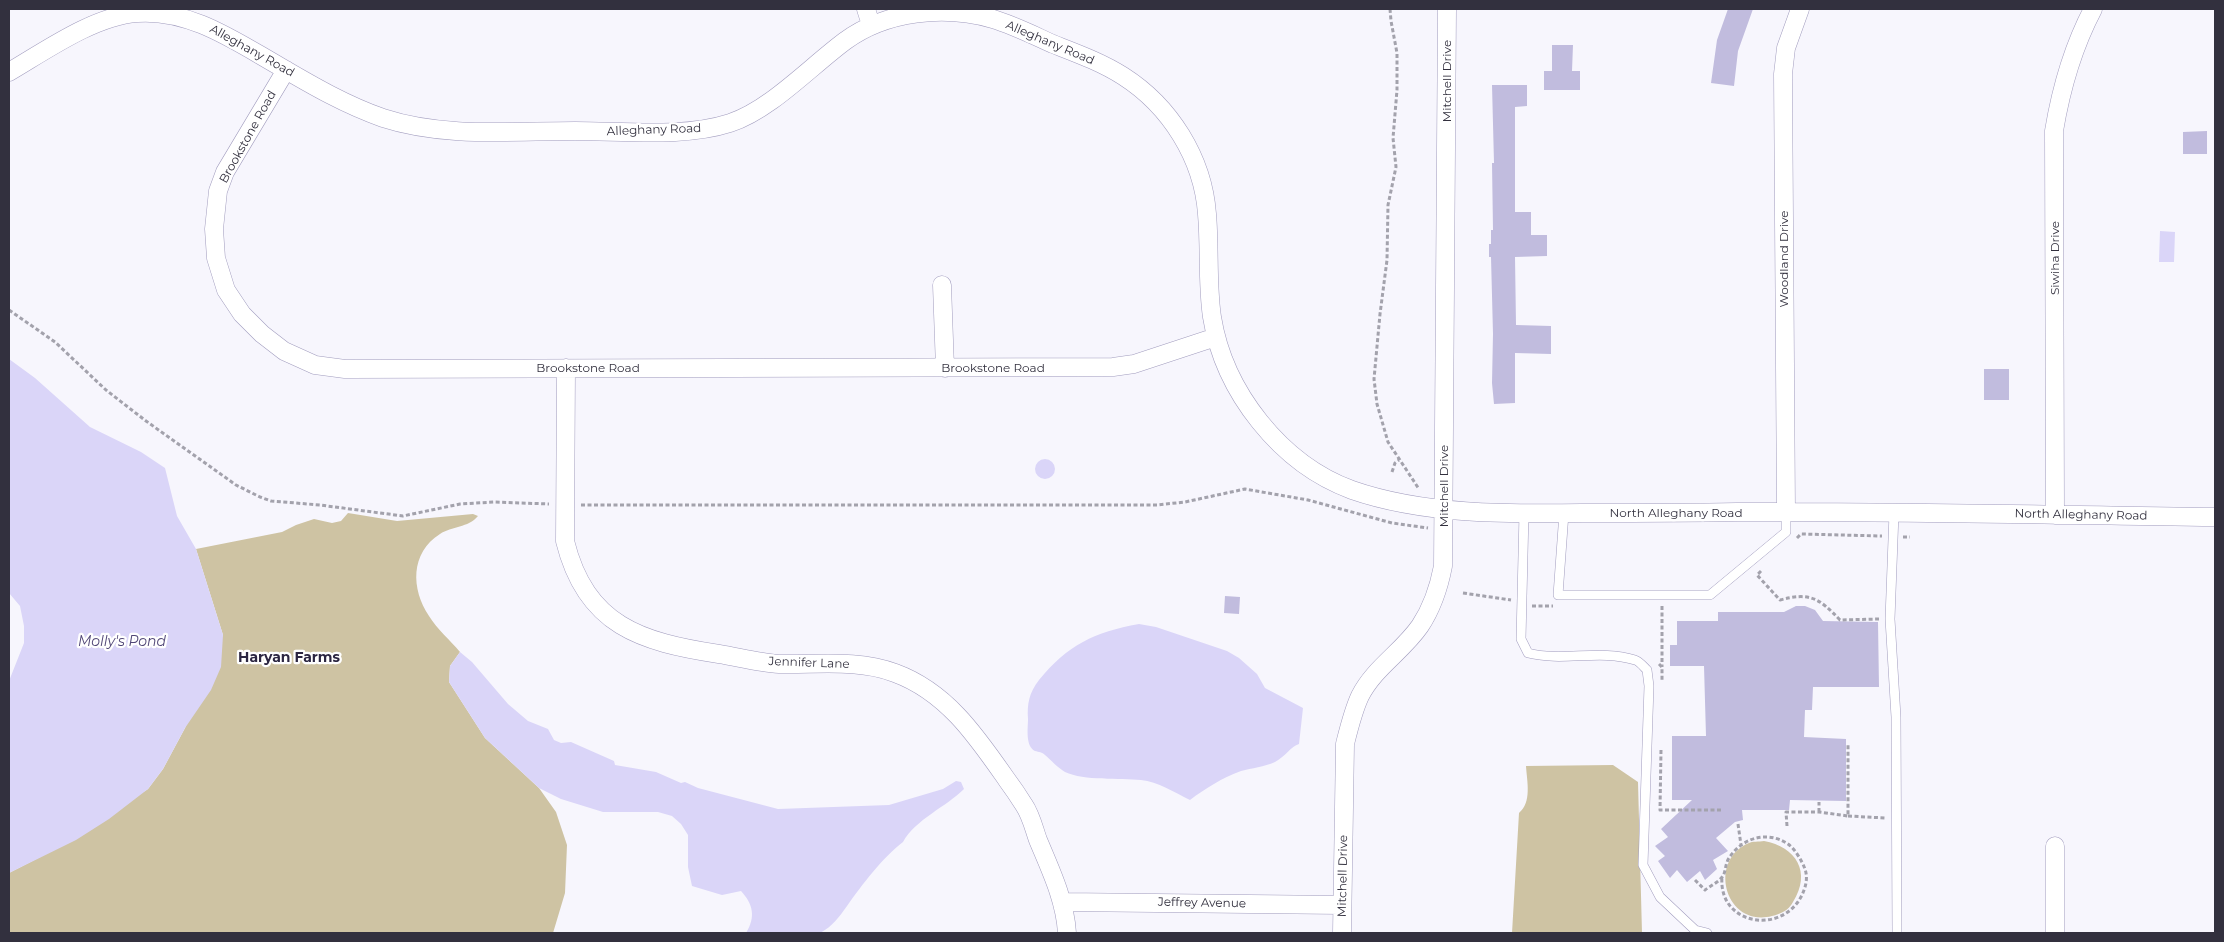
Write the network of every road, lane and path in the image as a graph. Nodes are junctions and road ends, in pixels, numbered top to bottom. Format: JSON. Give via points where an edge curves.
{"nodes":[{"id":1,"x":1390,"y":9,"type":"edge"},
{"id":2,"x":1447,"y":9,"type":"edge"},
{"id":3,"x":1800,"y":9,"type":"edge"},
{"id":4,"x":2093,"y":9,"type":"edge"},
{"id":5,"x":135,"y":11,"type":"edge"},
{"id":6,"x":869,"y":17,"type":"edge"},
{"id":7,"x":286,"y":70,"type":"junction"},
{"id":8,"x":9,"y":72,"type":"edge"},
{"id":9,"x":942,"y":285,"type":"dead end"},
{"id":10,"x":9,"y":310,"type":"edge"},
{"id":11,"x":1216,"y":337,"type":"junction"},
{"id":12,"x":566,"y":368,"type":"junction"},
{"id":13,"x":944,"y":368,"type":"junction"},
{"id":14,"x":1399,"y":460,"type":"junction"},
{"id":15,"x":1392,"y":472,"type":"dead end"},
{"id":16,"x":565,"y":504,"type":"junction"},
{"id":17,"x":1421,"y":505,"type":"junction"},
{"id":18,"x":1444,"y":508,"type":"junction"},
{"id":19,"x":1786,"y":512,"type":"junction"},
{"id":20,"x":1524,"y":513,"type":"junction"},
{"id":21,"x":1564,"y":513,"type":"junction"},
{"id":22,"x":1894,"y":513,"type":"junction"},
{"id":23,"x":2055,"y":515,"type":"junction"},
{"id":24,"x":2215,"y":517,"type":"edge"},
{"id":25,"x":1419,"y":528,"type":"junction"},
{"id":26,"x":1444,"y":528,"type":"junction"},
{"id":27,"x":1892,"y":536,"type":"junction"},
{"id":28,"x":1910,"y":537,"type":"dead end"},
{"id":29,"x":1794,"y":541,"type":"dead end"},
{"id":30,"x":1764,"y":568,"type":"dead end"},
{"id":31,"x":1662,"y":606,"type":"dead end"},
{"id":32,"x":1890,"y":619,"type":"junction"},
{"id":33,"x":1662,"y":667,"type":"dead end"},
{"id":34,"x":1848,"y":743,"type":"dead end"},
{"id":35,"x":1819,"y":802,"type":"dead end"},
{"id":36,"x":1819,"y":812,"type":"junction"},
{"id":37,"x":1848,"y":816,"type":"junction"},
{"id":38,"x":1897,"y":818,"type":"junction"},
{"id":39,"x":1738,"y":824,"type":"dead end"},
{"id":40,"x":1787,"y":826,"type":"dead end"},
{"id":41,"x":1741,"y":845,"type":"junction"},
{"id":42,"x":2055,"y":846,"type":"dead end"},
{"id":43,"x":1722,"y":877,"type":"junction"},
{"id":44,"x":1695,"y":880,"type":"dead end"},
{"id":45,"x":1063,"y":902,"type":"junction"},
{"id":46,"x":1342,"y":905,"type":"junction"},
{"id":47,"x":1067,"y":933,"type":"edge"},
{"id":48,"x":1342,"y":933,"type":"edge"},
{"id":49,"x":1707,"y":933,"type":"edge"},
{"id":50,"x":1898,"y":933,"type":"edge"},
{"id":51,"x":2055,"y":933,"type":"edge"}],
"edges":[{"from":1,"to":14,"type":"path","via":[[1397,53],[1393,138],[1396,167],[1388,205],[1387,260],[1374,379],[1382,425]]},
{"from":2,"to":18,"type":"street","name":"Mitchell Drive"},
{"from":3,"to":19,"type":"street","name":"Woodland Drive","via":[[1786,48],[1783,74]]},
{"from":4,"to":23,"type":"street","name":"Siwiha Drive","via":[[2077,43],[2059,100],[2054,131]]},
{"from":5,"to":7,"type":"street","name":"Alleghany Road","via":[[176,16],[200,23]]},
{"from":5,"to":8,"type":"street","name":"Alleghany Road","via":[[78,31]]},
{"from":6,"to":7,"type":"street","name":"Alleghany Road","via":[[849,38],[755,112],[729,124],[679,132],[451,130],[416,126],[388,120],[342,102]]},
{"from":6,"to":11,"type":"street","name":"Alleghany Road","via":[[945,12],[998,21],[1092,60],[1123,76],[1144,92],[1170,118],[1188,147],[1202,181],[1207,208],[1211,310]]},
{"from":7,"to":12,"type":"street","name":"Brookstone Road","via":[[225,172],[218,191],[214,229],[216,258],[226,290],[242,314],[284,351],[315,365],[345,369]]},
{"from":9,"to":13,"type":"street"},
{"from":10,"to":16,"type":"path","via":[[55,342],[146,422],[236,485],[271,501],[320,504],[403,516],[460,504]]},
{"from":11,"to":13,"type":"street","name":"Brookstone Road","via":[[1134,364],[1113,367]]},
{"from":11,"to":17,"type":"street","name":"North Alleghany Road","via":[[1239,393],[1273,438],[1299,460],[1346,488]]},
{"from":12,"to":13,"type":"street","name":"Brookstone Road"},
{"from":12,"to":16,"type":"street","name":"Jennifer Lane"},
{"from":14,"to":15,"type":"path"},
{"from":14,"to":17,"type":"path","via":[[1422,494]]},
{"from":16,"to":25,"type":"path","via":[[1157,504],[1185,502],[1245,489],[1308,500]]},
{"from":16,"to":45,"type":"street","name":"Jennifer Lane","via":[[565,541],[571,563],[596,606],[616,623],[637,634],[688,649],[776,664],[867,665],[926,688],[949,706],[975,733],[1025,807]]},
{"from":17,"to":18,"type":"street","name":"North Alleghany Road"},
{"from":17,"to":25,"type":"path"},
{"from":18,"to":20,"type":"street","name":"North Alleghany Road"},
{"from":18,"to":26,"type":"street","name":"Mitchell Drive"},
{"from":19,"to":21,"type":"street","name":"North Alleghany Road"},
{"from":19,"to":21,"type":"lane","via":[[1786,532],[1710,595],[1558,595]]},
{"from":19,"to":22,"type":"street","name":"North Alleghany Road"},
{"from":20,"to":21,"type":"street","name":"North Alleghany Road"},
{"from":20,"to":49,"type":"lane","via":[[1520,639],[1528,652],[1539,656],[1602,655],[1636,660],[1647,670],[1643,864],[1660,897],[1695,930]]},
{"from":22,"to":23,"type":"street","name":"North Alleghany Road"},
{"from":22,"to":27,"type":"lane"},
{"from":23,"to":24,"type":"street","name":"North Alleghany Road"},
{"from":25,"to":26,"type":"path"},
{"from":26,"to":46,"type":"street","name":"Mitchell Drive","via":[[1443,566],[1438,590],[1420,626],[1380,668],[1361,695],[1350,722],[1345,744]]},
{"from":27,"to":28,"type":"path"},
{"from":27,"to":29,"type":"path","via":[[1801,534]]},
{"from":27,"to":32,"type":"lane"},
{"from":30,"to":32,"type":"path","via":[[1757,574],[1780,600],[1798,595],[1817,598],[1840,620]]},
{"from":31,"to":33,"type":"path"},
{"from":32,"to":38,"type":"lane","via":[[1896,716]]},
{"from":34,"to":37,"type":"path"},
{"from":35,"to":36,"type":"path"},
{"from":36,"to":37,"type":"path"},
{"from":36,"to":40,"type":"path","via":[[1786,812]]},
{"from":37,"to":38,"type":"path"},
{"from":38,"to":50,"type":"lane"},
{"from":39,"to":41,"type":"path"},
{"from":41,"to":43,"type":"path","via":[[1728,860]]},
{"from":41,"to":43,"type":"path","via":[[1751,838],[1760,837],[1777,838],[1789,845],[1806,872],[1806,886],[1801,898],[1785,915],[1770,920],[1754,920],[1734,910],[1724,896]]},
{"from":42,"to":51,"type":"street"},
{"from":43,"to":44,"type":"path","via":[[1704,890]]},
{"from":45,"to":46,"type":"street","name":"Jeffrey Avenue"},
{"from":45,"to":47,"type":"street","name":"Jennifer Lane"},
{"from":46,"to":48,"type":"street","name":"Mitchell Drive"}]}
